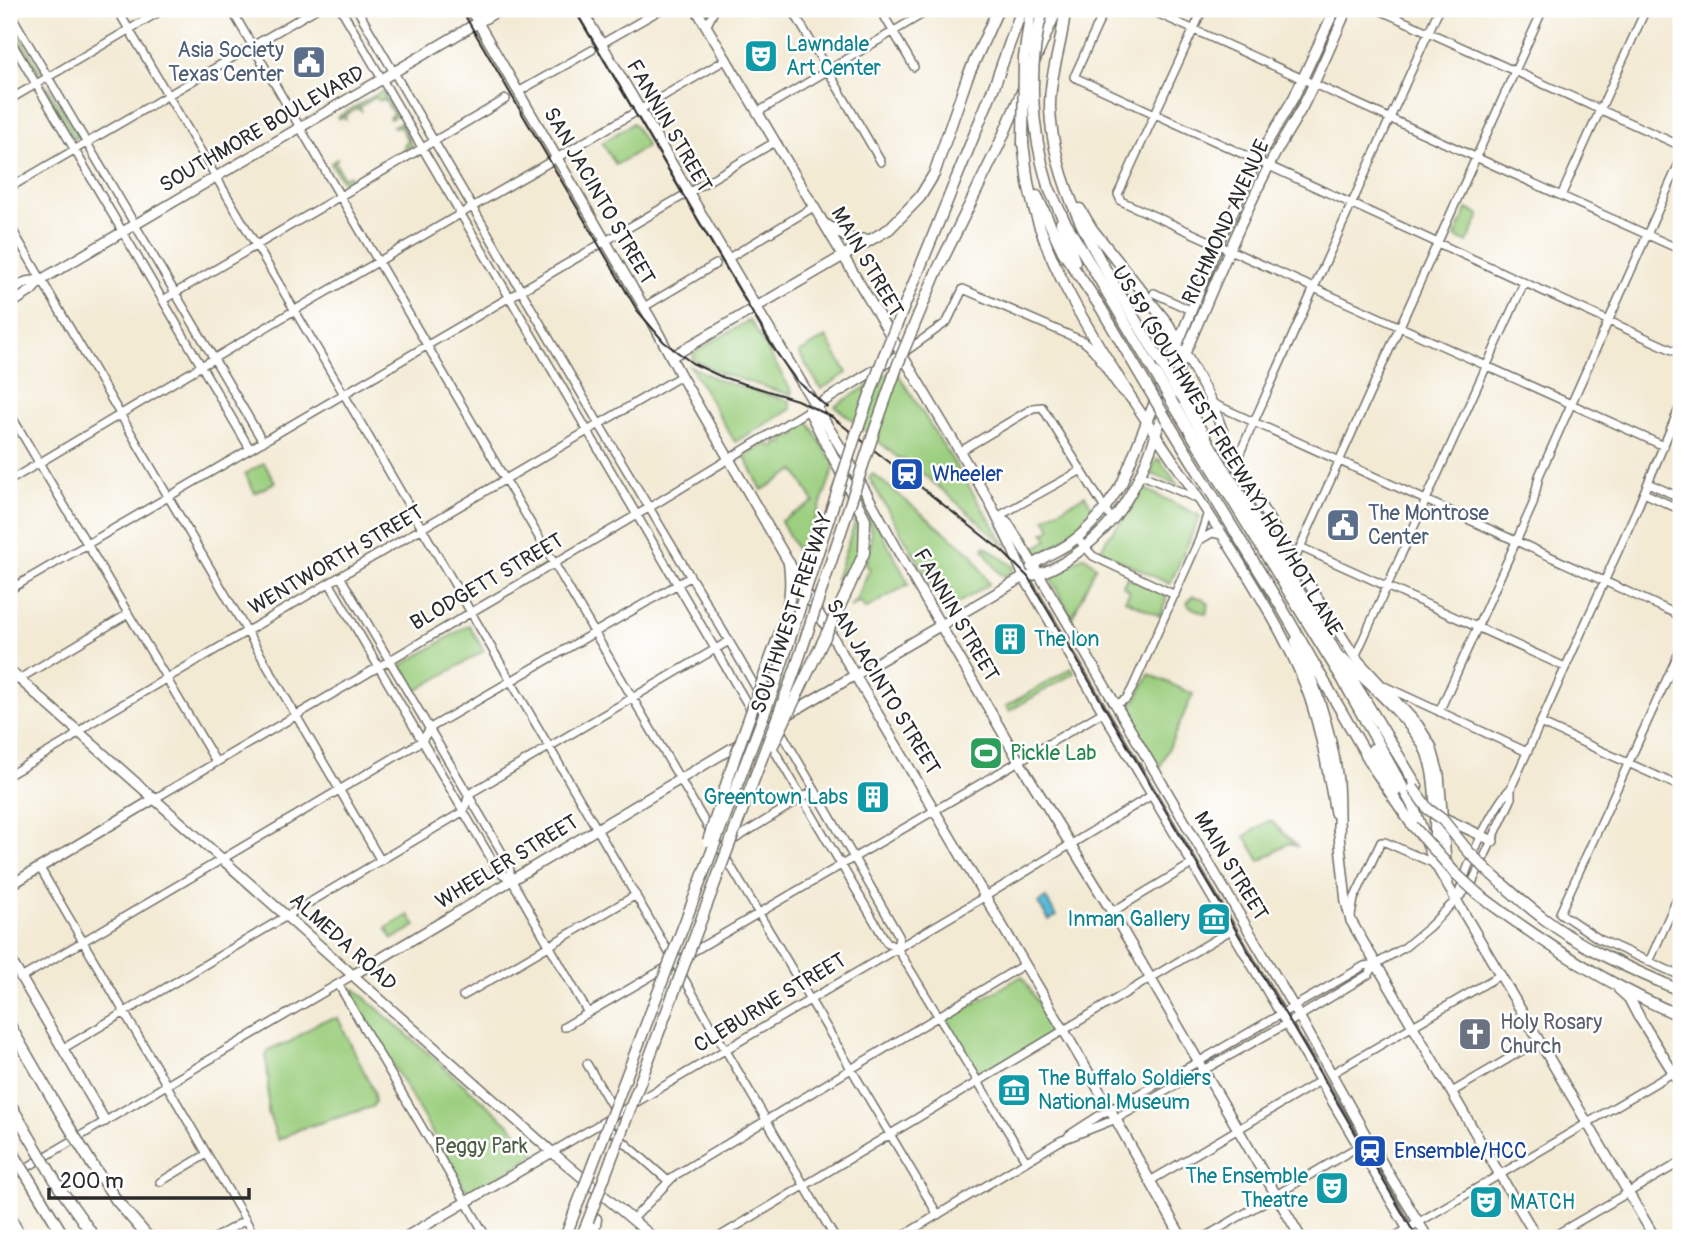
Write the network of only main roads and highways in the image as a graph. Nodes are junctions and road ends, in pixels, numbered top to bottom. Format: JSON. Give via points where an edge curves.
{"nodes":[{"id":1,"x":470,"y":9,"type":"edge"},
{"id":2,"x":501,"y":9,"type":"edge"},
{"id":3,"x":581,"y":9,"type":"edge"},
{"id":4,"x":699,"y":9,"type":"edge"},
{"id":5,"x":998,"y":9,"type":"edge"},
{"id":6,"x":1022,"y":9,"type":"edge"},
{"id":7,"x":1031,"y":9,"type":"edge"},
{"id":8,"x":1043,"y":9,"type":"edge"},
{"id":9,"x":1057,"y":9,"type":"edge"},
{"id":10,"x":1065,"y":9,"type":"edge"},
{"id":11,"x":1335,"y":9,"type":"edge"},
{"id":12,"x":1347,"y":9,"type":"edge"},
{"id":13,"x":478,"y":22,"type":"junction"},
{"id":14,"x":1048,"y":186,"type":"junction"},
{"id":15,"x":1066,"y":186,"type":"junction"},
{"id":16,"x":1032,"y":191,"type":"junction"},
{"id":17,"x":826,"y":225,"type":"junction"},
{"id":18,"x":874,"y":240,"type":"junction"},
{"id":19,"x":844,"y":256,"type":"junction"},
{"id":20,"x":41,"y":280,"type":"junction"},
{"id":21,"x":1082,"y":281,"type":"junction"},
{"id":22,"x":9,"y":292,"type":"edge"},
{"id":23,"x":9,"y":305,"type":"edge"},
{"id":24,"x":755,"y":307,"type":"junction"},
{"id":25,"x":1178,"y":341,"type":"junction"},
{"id":26,"x":1185,"y":353,"type":"junction"},
{"id":27,"x":901,"y":354,"type":"junction"},
{"id":28,"x":671,"y":357,"type":"junction"},
{"id":29,"x":1131,"y":398,"type":"joint"},
{"id":30,"x":813,"y":408,"type":"junction"},
{"id":31,"x":1146,"y":421,"type":"junction"},
{"id":32,"x":1156,"y":432,"type":"junction"},
{"id":33,"x":998,"y":517,"type":"junction"},
{"id":34,"x":1250,"y":529,"type":"junction"},
{"id":35,"x":789,"y":563,"type":"junction"},
{"id":36,"x":1033,"y":564,"type":"junction"},
{"id":37,"x":1039,"y":575,"type":"junction"},
{"id":38,"x":1024,"y":577,"type":"junction"},
{"id":39,"x":1283,"y":608,"type":"junction"},
{"id":40,"x":941,"y":625,"type":"junction"},
{"id":41,"x":1336,"y":653,"type":"junction"},
{"id":42,"x":9,"y":670,"type":"edge"},
{"id":43,"x":857,"y":676,"type":"junction"},
{"id":44,"x":1343,"y":680,"type":"junction"},
{"id":45,"x":1415,"y":787,"type":"junction"},
{"id":46,"x":1390,"y":790,"type":"junction"},
{"id":47,"x":154,"y":799,"type":"junction"},
{"id":48,"x":1442,"y":818,"type":"junction"},
{"id":49,"x":739,"y":819,"type":"junction"},
{"id":50,"x":1339,"y":832,"type":"junction"},
{"id":51,"x":1493,"y":841,"type":"road end"},
{"id":52,"x":1435,"y":864,"type":"junction"},
{"id":53,"x":9,"y":886,"type":"edge"},
{"id":54,"x":1448,"y":886,"type":"junction"},
{"id":55,"x":679,"y":931,"type":"junction"},
{"id":56,"x":9,"y":957,"type":"edge"},
{"id":57,"x":353,"y":975,"type":"junction"},
{"id":58,"x":1611,"y":981,"type":"junction"},
{"id":59,"x":1681,"y":991,"type":"edge"},
{"id":60,"x":1681,"y":1016,"type":"edge"},
{"id":61,"x":1639,"y":1017,"type":"joint"},
{"id":62,"x":9,"y":1024,"type":"edge"},
{"id":63,"x":1678,"y":1070,"type":"edge"},
{"id":64,"x":1681,"y":1085,"type":"edge"},
{"id":65,"x":9,"y":1102,"type":"edge"},
{"id":66,"x":105,"y":1121,"type":"road end"},
{"id":67,"x":9,"y":1146,"type":"edge"},
{"id":68,"x":552,"y":1152,"type":"junction"},
{"id":69,"x":592,"y":1220,"type":"junction"},
{"id":70,"x":67,"y":1238,"type":"edge"},
{"id":71,"x":95,"y":1238,"type":"edge"},
{"id":72,"x":149,"y":1238,"type":"edge"},
{"id":73,"x":404,"y":1238,"type":"edge"},
{"id":74,"x":564,"y":1238,"type":"edge"},
{"id":75,"x":582,"y":1238,"type":"edge"},
{"id":76,"x":593,"y":1238,"type":"edge"},
{"id":77,"x":654,"y":1238,"type":"edge"},
{"id":78,"x":1182,"y":1238,"type":"edge"},
{"id":79,"x":1301,"y":1238,"type":"edge"},
{"id":80,"x":1413,"y":1238,"type":"edge"},
{"id":81,"x":1429,"y":1238,"type":"edge"},
{"id":82,"x":1537,"y":1238,"type":"edge"},
{"id":83,"x":1655,"y":1238,"type":"edge"}],
"edges":[{"from":1,"to":13,"type":"main road","name":"SAN JACINTO STREET"},
{"from":2,"to":13,"type":"main road","name":"SOUTHMORE BOULEVARD"},
{"from":3,"to":24,"type":"main road","name":"FANNIN STREET"},
{"from":4,"to":17,"type":"main road","name":"MAIN STREET"},
{"from":5,"to":18,"type":"highway","via":[[967,78],[934,174],[904,216]]},
{"from":6,"to":55,"type":"highway","name":"SOUTHWEST FREEWAY","bridge":true,"via":[[883,358],[774,688]]},
{"from":7,"to":16,"type":"highway","bridge":true,"via":[[1024,58],[1023,144]]},
{"from":8,"to":14,"type":"highway","name":"US 59 (SOUTHWEST FREEWAY) HOV/HOT LANE","bridge":true,"via":[[1034,56],[1033,97]]},
{"from":9,"to":49,"type":"highway","name":"SOUTHWEST FREEWAY","bridge":true,"via":[[893,377],[795,670]]},
{"from":10,"to":15,"type":"highway","via":[[1052,69],[1050,108],[1055,150]]},
{"from":11,"to":25,"type":"main road","name":"RICHMOND AVENUE","via":[[1303,78],[1256,160]]},
{"from":12,"to":26,"type":"main road","name":"RICHMOND AVENUE","via":[[1268,166]]},
{"from":13,"to":20,"type":"main road","name":"SOUTHMORE BOULEVARD"},
{"from":13,"to":28,"type":"main road","name":"SAN JACINTO STREET"},
{"from":14,"to":21,"type":"highway"},
{"from":14,"to":34,"type":"highway","name":"US 59 (SOUTHWEST FREEWAY) HOV/HOT LANE","bridge":true},
{"from":15,"to":25,"type":"highway","via":[[1092,229]]},
{"from":15,"to":41,"type":"highway","bridge":true,"via":[[1081,224],[1179,394]]},
{"from":16,"to":21,"type":"highway"},
{"from":16,"to":29,"type":"highway","via":[[1043,232],[1073,301]]},
{"from":17,"to":18,"type":"highway","via":[[851,239]]},
{"from":17,"to":19,"type":"main road","name":"MAIN STREET"},
{"from":18,"to":19,"type":"highway"},
{"from":19,"to":24,"type":"main road"},
{"from":19,"to":27,"type":"main road","name":"MAIN STREET"},
{"from":20,"to":22,"type":"main road","name":"SOUTHMORE BOULEVARD"},
{"from":20,"to":23,"type":"main road","name":"SOUTHMORE BOULEVARD"},
{"from":21,"to":39,"type":"highway","bridge":true},
{"from":24,"to":28,"type":"main road"},
{"from":24,"to":30,"type":"main road","name":"FANNIN STREET"},
{"from":25,"to":26,"type":"main road"},
{"from":25,"to":31,"type":"main road","name":"RICHMOND AVENUE"},
{"from":26,"to":32,"type":"main road","name":"RICHMOND AVENUE"},
{"from":26,"to":48,"type":"main road","via":[[1212,403],[1235,464],[1355,657],[1419,725],[1432,746]]},
{"from":27,"to":30,"type":"main road","name":"BLODGETT STREET"},
{"from":27,"to":33,"type":"main road","name":"MAIN STREET"},
{"from":28,"to":35,"type":"main road","name":"SAN JACINTO STREET"},
{"from":29,"to":31,"type":"main road"},
{"from":30,"to":40,"type":"main road","name":"FANNIN STREET"},
{"from":30,"to":49,"type":"highway","bridge":true,"via":[[865,519],[864,553]]},
{"from":31,"to":32,"type":"main road"},
{"from":31,"to":36,"type":"main road","name":"RICHMOND AVENUE","via":[[1122,484],[1104,510],[1077,538]]},
{"from":32,"to":37,"type":"main road","name":"RICHMOND AVENUE","via":[[1140,474],[1112,520],[1084,547]]},
{"from":32,"to":50,"type":"main road","via":[[1223,535],[1297,666],[1324,753]]},
{"from":33,"to":36,"type":"main road","name":"MAIN STREET","via":[[1007,522]]},
{"from":33,"to":38,"type":"main road","name":"MAIN STREET"},
{"from":34,"to":44,"type":"highway","name":"US 59 (SOUTHWEST FREEWAY) HOV/HOT LANE"},
{"from":34,"to":46,"type":"highway","via":[[1333,675]]},
{"from":35,"to":43,"type":"main road","name":"SAN JACINTO STREET"},
{"from":35,"to":55,"type":"highway","bridge":true,"via":[[790,601]]},
{"from":36,"to":37,"type":"main road","name":"MAIN STREET"},
{"from":36,"to":38,"type":"main road","name":"RICHMOND AVENUE"},
{"from":37,"to":38,"type":"main road","name":"RICHMOND AVENUE"},
{"from":37,"to":81,"type":"main road","name":"MAIN STREET"},
{"from":38,"to":40,"type":"main road","name":"WHEELER STREET"},
{"from":38,"to":80,"type":"main road","name":"MAIN STREET"},
{"from":39,"to":46,"type":"highway"},
{"from":39,"to":50,"type":"highway","via":[[1329,734]]},
{"from":40,"to":43,"type":"main road","name":"WHEELER STREET"},
{"from":40,"to":79,"type":"main road","name":"FANNIN STREET"},
{"from":41,"to":45,"type":"highway"},
{"from":41,"to":52,"type":"highway","via":[[1412,728],[1424,747],[1432,773]]},
{"from":42,"to":47,"type":"main road","name":"ALMEDA ROAD"},
{"from":43,"to":57,"type":"main road","name":"WHEELER STREET"},
{"from":43,"to":78,"type":"main road","name":"SAN JACINTO STREET"},
{"from":44,"to":45,"type":"highway","name":"US 59 (SOUTHWEST FREEWAY) HOV/HOT LANE","via":[[1353,688]]},
{"from":44,"to":52,"type":"highway","via":[[1413,806]]},
{"from":45,"to":48,"type":"highway","name":"US 59 (SOUTHWEST FREEWAY) HOV/HOT LANE","bridge":true,"via":[[1428,809]]},
{"from":46,"to":58,"type":"highway","bridge":true,"via":[[1413,826],[1478,894]]},
{"from":47,"to":53,"type":"main road","name":"BLODGETT STREET"},
{"from":47,"to":57,"type":"main road","name":"ALMEDA ROAD"},
{"from":48,"to":51,"type":"main road"},
{"from":48,"to":54,"type":"main road"},
{"from":48,"to":59,"type":"highway","name":"US 59 (SOUTHWEST FREEWAY) HOV/HOT LANE","bridge":true,"via":[[1489,872],[1544,919],[1606,958]]},
{"from":49,"to":69,"type":"highway","name":"SOUTHWEST FREEWAY","bridge":true},
{"from":50,"to":82,"type":"main road","via":[[1351,921]]},
{"from":52,"to":54,"type":"main road"},
{"from":54,"to":83,"type":"main road"},
{"from":55,"to":74,"type":"highway","name":"SOUTHWEST FREEWAY","bridge":true},
{"from":56,"to":66,"type":"main road"},
{"from":57,"to":68,"type":"main road","name":"ALMEDA ROAD"},
{"from":58,"to":60,"type":"highway"},
{"from":58,"to":61,"type":"highway"},
{"from":61,"to":63,"type":"main road"},
{"from":62,"to":72,"type":"highway","bridge":true,"via":[[93,1166]]},
{"from":63,"to":64,"type":"main road"},
{"from":65,"to":71,"type":"highway","bridge":true,"via":[[59,1188]]},
{"from":67,"to":70,"type":"highway","bridge":true},
{"from":68,"to":73,"type":"main road","name":"CLEBURNE STREET"},
{"from":68,"to":77,"type":"main road","name":"ALMEDA ROAD"},
{"from":69,"to":75,"type":"highway","name":"SOUTHWEST FREEWAY"},
{"from":69,"to":76,"type":"highway"}]}
